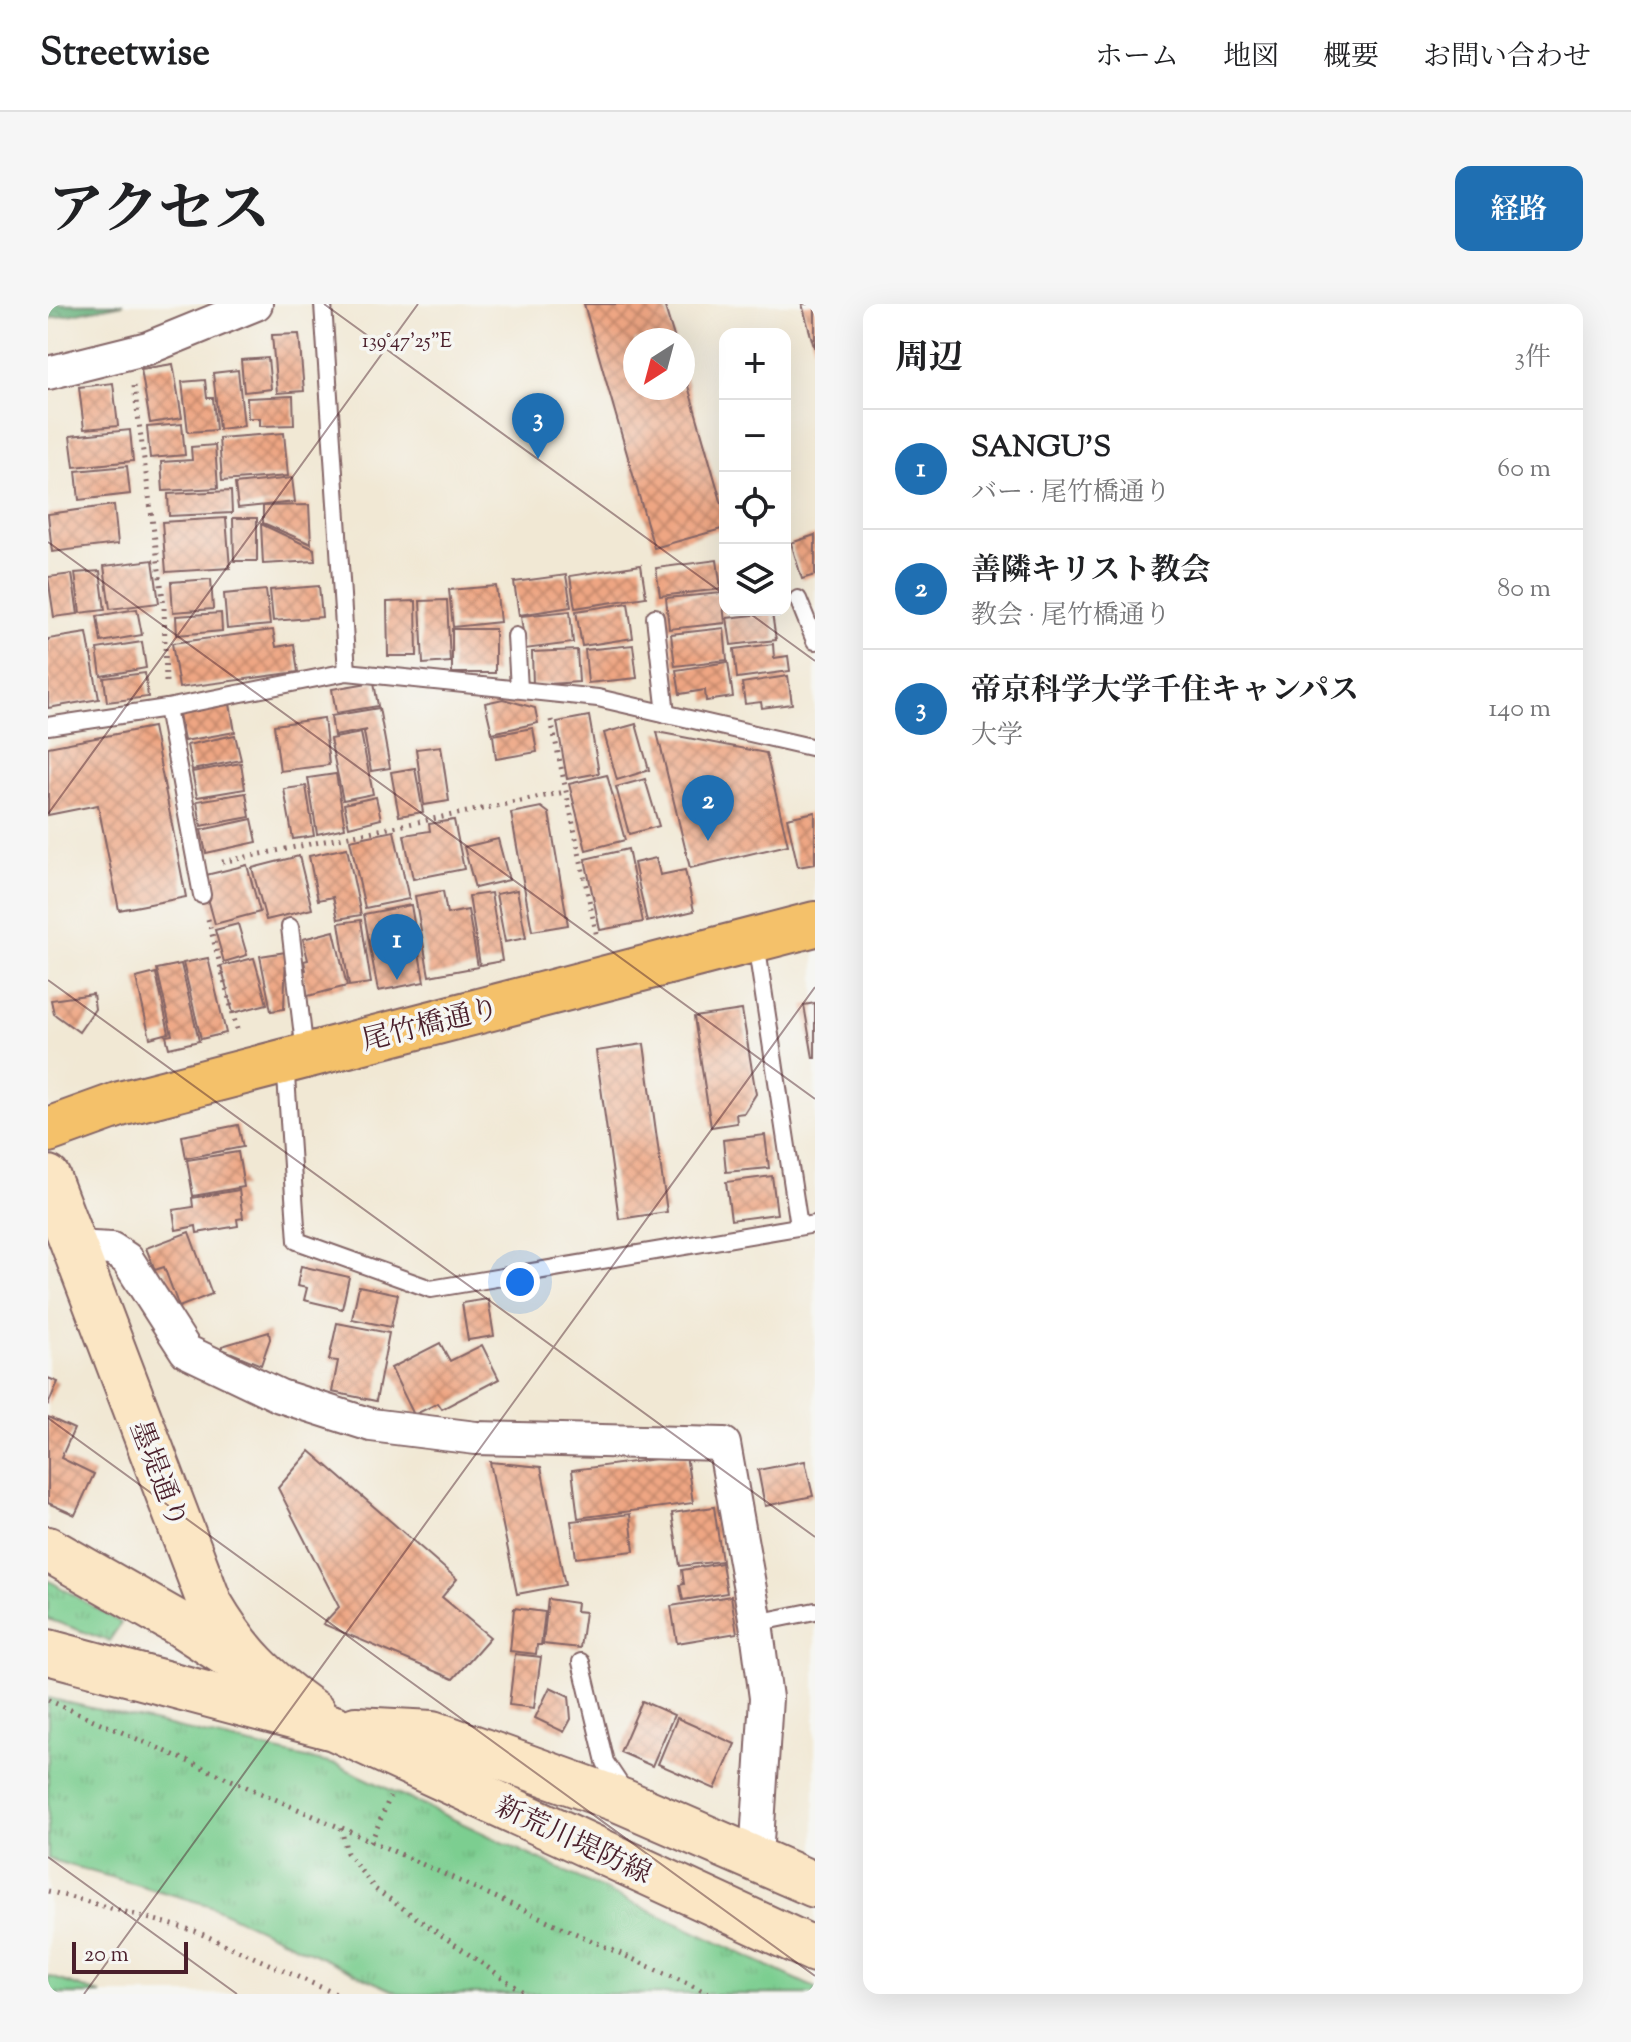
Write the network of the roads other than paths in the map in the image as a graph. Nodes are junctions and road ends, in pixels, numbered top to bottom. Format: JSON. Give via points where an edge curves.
{"nodes":[{"id":1,"x":256,"y":304,"type":"edge"},
{"id":2,"x":323,"y":304,"type":"edge"},
{"id":3,"x":48,"y":373,"type":"edge"},
{"id":4,"x":798,"y":599,"type":"dead end"},
{"id":5,"x":655,"y":617,"type":"dead end"},
{"id":6,"x":516,"y":636,"type":"dead end"},
{"id":7,"x":815,"y":641,"type":"edge"},
{"id":8,"x":347,"y":672,"type":"junction"},
{"id":9,"x":519,"y":689,"type":"junction"},
{"id":10,"x":167,"y":708,"type":"junction"},
{"id":11,"x":666,"y":714,"type":"junction"},
{"id":12,"x":48,"y":726,"type":"edge"},
{"id":13,"x":815,"y":748,"type":"edge"},
{"id":14,"x":202,"y":895,"type":"road end"},
{"id":15,"x":815,"y":924,"type":"edge"},
{"id":16,"x":290,"y":927,"type":"dead end"},
{"id":17,"x":755,"y":939,"type":"junction"},
{"id":18,"x":295,"y":1057,"type":"junction"},
{"id":19,"x":48,"y":1130,"type":"edge"},
{"id":20,"x":48,"y":1178,"type":"edge"},
{"id":21,"x":807,"y":1225,"type":"edge"},
{"id":22,"x":73,"y":1247,"type":"junction"},
{"id":23,"x":48,"y":1549,"type":"edge"},
{"id":24,"x":815,"y":1611,"type":"edge"},
{"id":25,"x":756,"y":1623,"type":"junction"},
{"id":26,"x":48,"y":1652,"type":"edge"},
{"id":27,"x":581,"y":1662,"type":"dead end"},
{"id":28,"x":269,"y":1681,"type":"junction"},
{"id":29,"x":334,"y":1728,"type":"junction"},
{"id":30,"x":622,"y":1801,"type":"junction"},
{"id":31,"x":756,"y":1858,"type":"junction"},
{"id":32,"x":815,"y":1885,"type":"edge"},
{"id":33,"x":815,"y":1950,"type":"edge"}],
"edges":[{"from":1,"to":3,"type":"street","via":[[130,354]]},
{"from":2,"to":8,"type":"lane"},
{"from":4,"to":7,"type":"lane"},
{"from":5,"to":11,"type":"lane"},
{"from":6,"to":9,"type":"lane"},
{"from":8,"to":9,"type":"lane"},
{"from":8,"to":10,"type":"lane"},
{"from":9,"to":11,"type":"lane","via":[[598,698]]},
{"from":10,"to":12,"type":"lane"},
{"from":10,"to":14,"type":"lane"},
{"from":11,"to":13,"type":"lane"},
{"from":15,"to":17,"type":"main road","name":"尾竹橋通り"},
{"from":16,"to":18,"type":"lane"},
{"from":17,"to":18,"type":"main road","name":"尾竹橋通り"},
{"from":17,"to":21,"type":"lane"},
{"from":18,"to":19,"type":"main road","name":"尾竹橋通り","via":[[120,1104]]},
{"from":18,"to":21,"type":"lane","via":[[297,1241],[431,1289]]},
{"from":20,"to":22,"type":"main road","name":"墨堤通り"},
{"from":22,"to":25,"type":"street","via":[[112,1249],[127,1259],[186,1351],[280,1396],[371,1425],[476,1438],[724,1444]]},
{"from":22,"to":28,"type":"main road","name":"墨堤通り","via":[[210,1604],[243,1655]]},
{"from":23,"to":28,"type":"main road"},
{"from":24,"to":25,"type":"lane"},
{"from":25,"to":31,"type":"street","via":[[766,1698]]},
{"from":26,"to":29,"type":"main road","name":"新荒川堤防線"},
{"from":27,"to":30,"type":"lane","via":[[605,1762],[621,1786]]},
{"from":28,"to":29,"type":"main road","name":"墨堤通り"},
{"from":29,"to":30,"type":"main road","name":"新荒川堤防線","via":[[433,1733]]},
{"from":29,"to":33,"type":"main road","name":"新荒川堤防線"},
{"from":30,"to":31,"type":"main road","name":"新荒川堤防線"},
{"from":31,"to":32,"type":"main road","name":"新荒川堤防線"}]}
